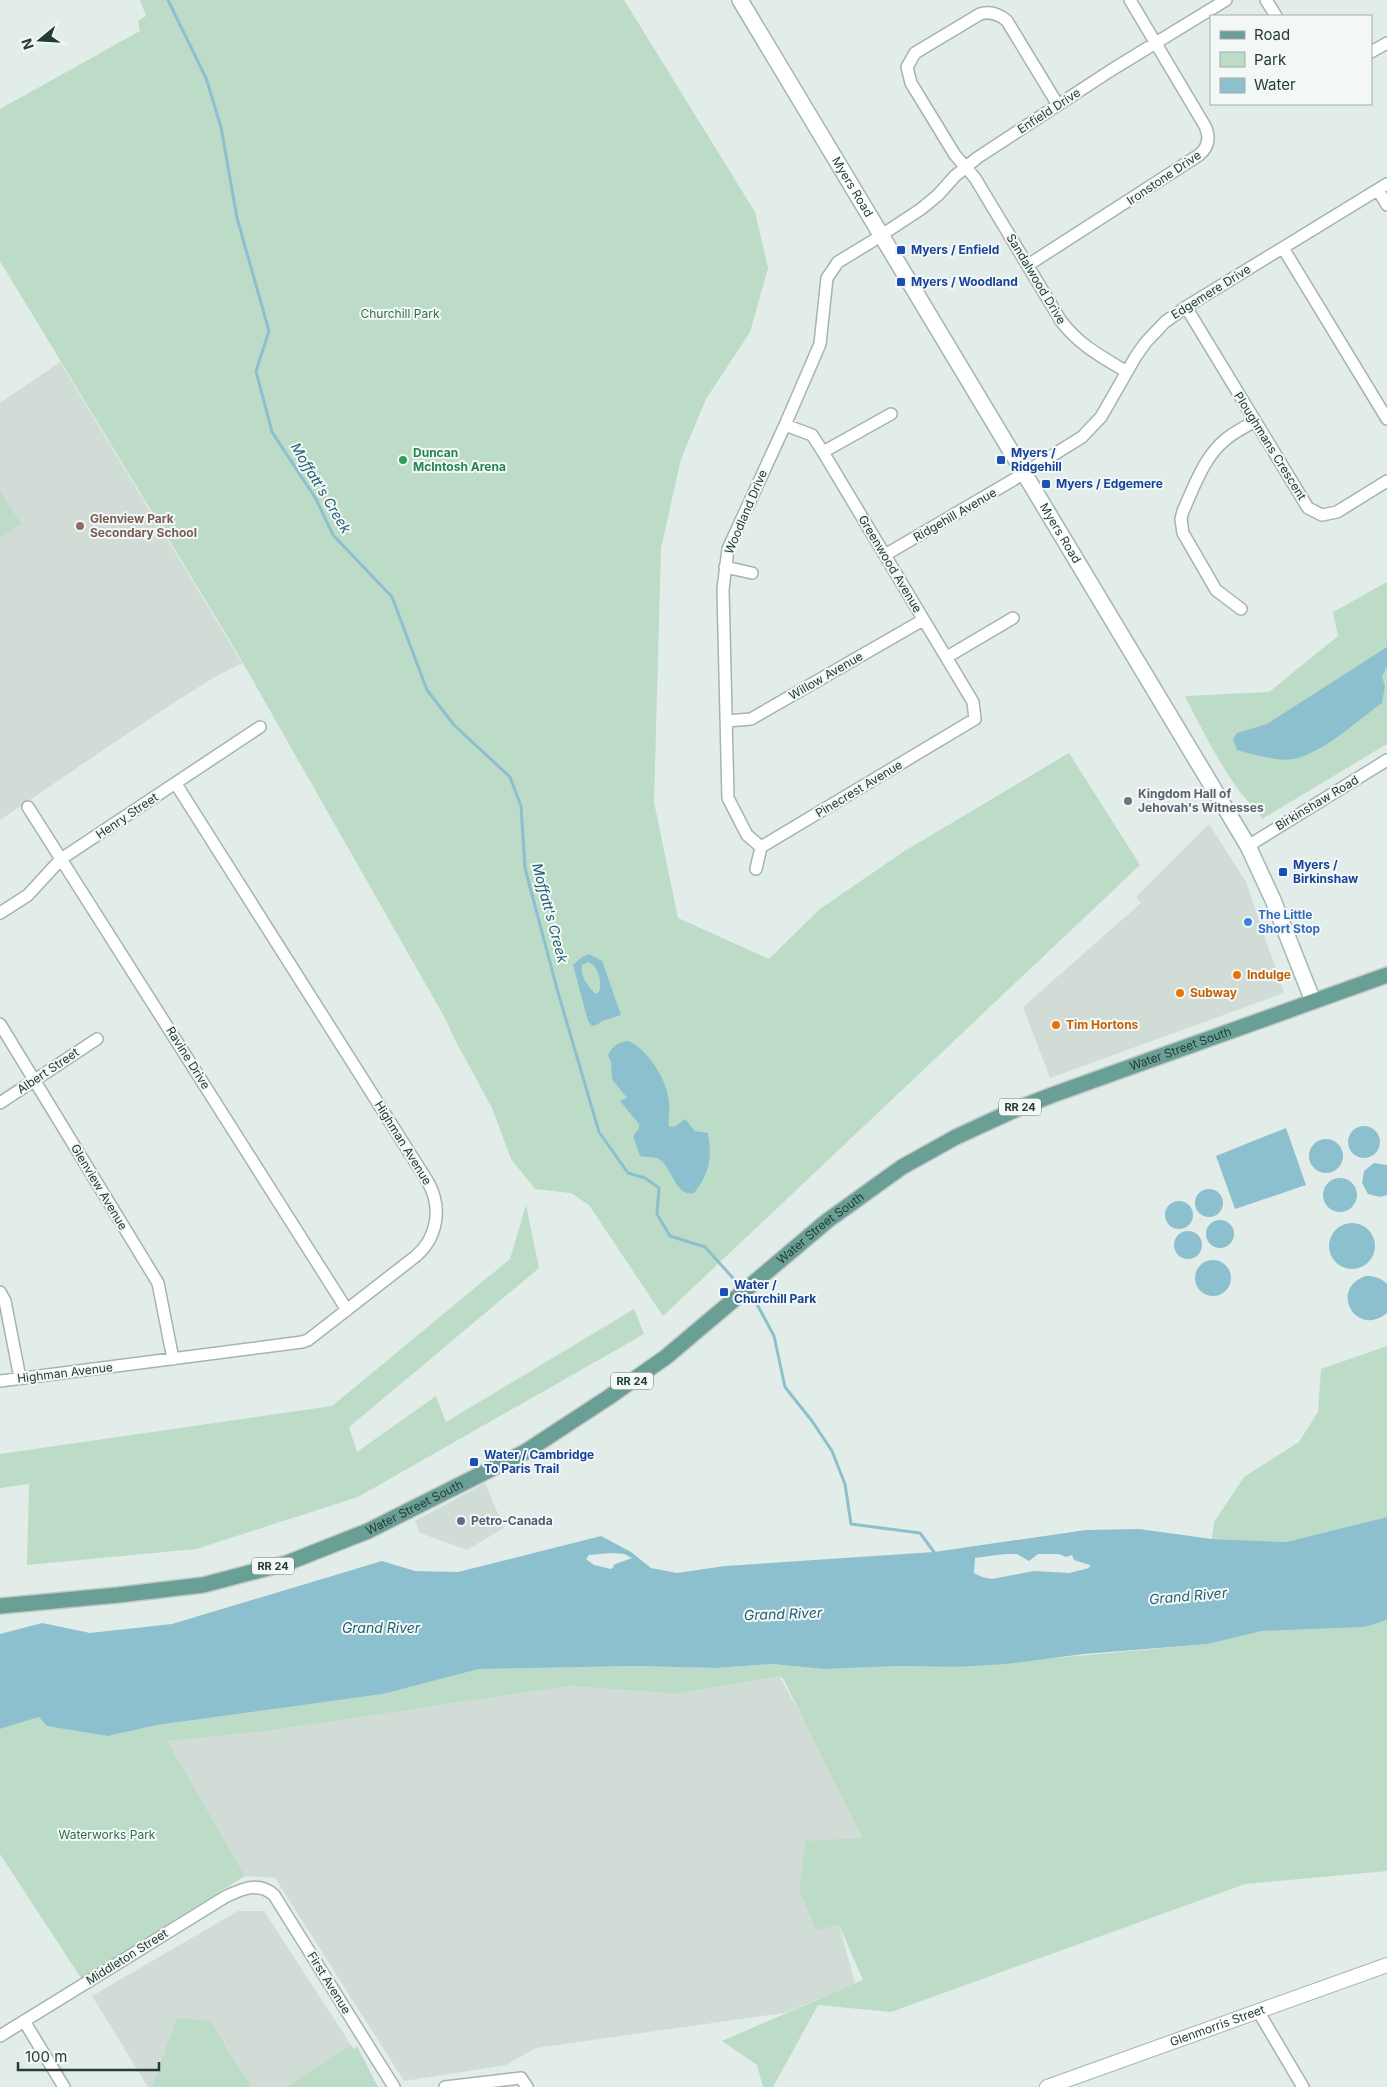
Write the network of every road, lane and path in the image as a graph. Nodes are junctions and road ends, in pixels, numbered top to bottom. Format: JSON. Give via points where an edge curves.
{"nodes":[{"id":1,"x":740,"y":0,"type":"edge"},
{"id":2,"x":1130,"y":0,"type":"edge"},
{"id":3,"x":1226,"y":0,"type":"edge"},
{"id":4,"x":1266,"y":0,"type":"edge"},
{"id":5,"x":1275,"y":15,"type":"edge"},
{"id":6,"x":1155,"y":42,"type":"junction"},
{"id":7,"x":1387,"y":42,"type":"edge"},
{"id":8,"x":1372,"y":51,"type":"edge"},
{"id":9,"x":1058,"y":105,"type":"junction"},
{"id":10,"x":966,"y":167,"type":"junction"},
{"id":11,"x":1382,"y":187,"type":"edge"},
{"id":12,"x":1387,"y":205,"type":"edge"},
{"id":13,"x":881,"y":235,"type":"junction"},
{"id":14,"x":1282,"y":248,"type":"junction"},
{"id":15,"x":1028,"y":265,"type":"junction"},
{"id":16,"x":1186,"y":307,"type":"junction"},
{"id":17,"x":1126,"y":372,"type":"junction"},
{"id":18,"x":891,"y":414,"type":"dead end"},
{"id":19,"x":1387,"y":419,"type":"edge"},
{"id":20,"x":1255,"y":421,"type":"junction"},
{"id":21,"x":785,"y":426,"type":"junction"},
{"id":22,"x":823,"y":452,"type":"junction"},
{"id":23,"x":1024,"y":474,"type":"junction"},
{"id":24,"x":1387,"y":481,"type":"edge"},
{"id":25,"x":885,"y":555,"type":"junction"},
{"id":26,"x":725,"y":567,"type":"junction"},
{"id":27,"x":752,"y":573,"type":"dead end"},
{"id":28,"x":1241,"y":609,"type":"dead end"},
{"id":29,"x":1013,"y":618,"type":"dead end"},
{"id":30,"x":923,"y":620,"type":"junction"},
{"id":31,"x":947,"y":657,"type":"junction"},
{"id":32,"x":975,"y":719,"type":"joint"},
{"id":33,"x":726,"y":721,"type":"junction"},
{"id":34,"x":260,"y":727,"type":"dead end"},
{"id":35,"x":1387,"y":760,"type":"edge"},
{"id":36,"x":176,"y":784,"type":"junction"},
{"id":37,"x":28,"y":807,"type":"dead end"},
{"id":38,"x":1248,"y":846,"type":"junction"},
{"id":39,"x":762,"y":847,"type":"junction"},
{"id":40,"x":61,"y":859,"type":"junction"},
{"id":41,"x":756,"y":869,"type":"dead end"},
{"id":42,"x":0,"y":913,"type":"edge"},
{"id":43,"x":1387,"y":975,"type":"edge"},
{"id":44,"x":1313,"y":1002,"type":"junction"},
{"id":45,"x":0,"y":1024,"type":"edge"},
{"id":46,"x":97,"y":1039,"type":"dead end"},
{"id":47,"x":34,"y":1080,"type":"junction"},
{"id":48,"x":0,"y":1103,"type":"edge"},
{"id":49,"x":0,"y":1292,"type":"edge"},
{"id":50,"x":347,"y":1310,"type":"junction"},
{"id":51,"x":173,"y":1359,"type":"junction"},
{"id":52,"x":20,"y":1378,"type":"junction"},
{"id":53,"x":0,"y":1381,"type":"edge"},
{"id":54,"x":0,"y":1606,"type":"edge"},
{"id":55,"x":258,"y":1887,"type":"joint"},
{"id":56,"x":1387,"y":1965,"type":"edge"},
{"id":57,"x":1258,"y":2012,"type":"junction"},
{"id":58,"x":24,"y":2021,"type":"junction"},
{"id":59,"x":0,"y":2036,"type":"edge"},
{"id":60,"x":524,"y":2082,"type":"edge"},
{"id":61,"x":64,"y":2087,"type":"edge"},
{"id":62,"x":394,"y":2087,"type":"edge"},
{"id":63,"x":445,"y":2087,"type":"edge"},
{"id":64,"x":1047,"y":2087,"type":"edge"},
{"id":65,"x":1302,"y":2087,"type":"edge"}],
"edges":[{"from":1,"to":13,"type":"main road","name":"Myers Road"},
{"from":2,"to":6,"type":"street","name":"Ironstone Drive"},
{"from":3,"to":6,"type":"street","name":"Enfield Drive"},
{"from":4,"to":5,"type":"street"},
{"from":6,"to":9,"type":"street","name":"Enfield Drive"},
{"from":6,"to":15,"type":"street","name":"Ironstone Drive","via":[[1206,126],[1207,146],[1184,166]]},
{"from":7,"to":8,"type":"street"},
{"from":9,"to":10,"type":"street","name":"Enfield Drive"},
{"from":9,"to":10,"type":"street","name":"Sandalwood Drive","via":[[1007,21],[996,14],[980,14],[915,52],[907,67],[909,78],[955,155]]},
{"from":10,"to":13,"type":"street","name":"Enfield Drive","via":[[930,202]]},
{"from":10,"to":15,"type":"street","name":"Sandalwood Drive"},
{"from":11,"to":12,"type":"street"},
{"from":11,"to":14,"type":"street","name":"Edgemere Drive"},
{"from":13,"to":21,"type":"street","name":"Woodland Drive","via":[[838,262],[827,278],[820,344]]},
{"from":13,"to":23,"type":"main road","name":"Myers Road"},
{"from":14,"to":16,"type":"street","name":"Edgemere Drive"},
{"from":14,"to":19,"type":"street"},
{"from":15,"to":17,"type":"street","name":"Sandalwood Drive","via":[[1069,331],[1094,353]]},
{"from":16,"to":17,"type":"street","name":"Edgemere Drive","via":[[1152,334]]},
{"from":16,"to":20,"type":"street","name":"Ploughmans Crescent"},
{"from":17,"to":23,"type":"street","name":"Edgemere Drive","via":[[1110,404],[1090,431]]},
{"from":18,"to":22,"type":"street"},
{"from":20,"to":24,"type":"street","name":"Ploughmans Crescent","via":[[1308,508],[1322,515],[1337,512]]},
{"from":20,"to":28,"type":"street","via":[[1226,439],[1214,451],[1181,519],[1184,533],[1216,590]]},
{"from":21,"to":22,"type":"street","name":"Greenwood Avenue","via":[[812,435]]},
{"from":21,"to":26,"type":"street","name":"Woodland Drive","via":[[728,549]]},
{"from":22,"to":25,"type":"street","name":"Greenwood Avenue"},
{"from":23,"to":25,"type":"street","name":"Ridgehill Avenue"},
{"from":23,"to":38,"type":"main road","name":"Myers Road"},
{"from":25,"to":30,"type":"street","name":"Greenwood Avenue"},
{"from":26,"to":27,"type":"street"},
{"from":26,"to":33,"type":"street","name":"Woodland Drive"},
{"from":29,"to":31,"type":"street"},
{"from":30,"to":31,"type":"street","name":"Greenwood Avenue"},
{"from":30,"to":33,"type":"street","name":"Willow Avenue","via":[[751,719]]},
{"from":31,"to":32,"type":"street","name":"Greenwood Avenue","via":[[973,702]]},
{"from":32,"to":39,"type":"street","name":"Pinecrest Avenue"},
{"from":33,"to":39,"type":"street","name":"Woodland Drive","via":[[728,798],[747,835]]},
{"from":34,"to":36,"type":"street","name":"Henry Street"},
{"from":35,"to":38,"type":"street","name":"Birkinshaw Road"},
{"from":36,"to":40,"type":"street","name":"Henry Street"},
{"from":36,"to":50,"type":"street","name":"Highman Avenue","via":[[434,1194],[436,1219],[425,1247]]},
{"from":37,"to":40,"type":"street","name":"Ravine Drive"},
{"from":38,"to":44,"type":"main road","name":"Myers Road"},
{"from":39,"to":41,"type":"street"},
{"from":40,"to":42,"type":"street","name":"Henry Street","via":[[28,895]]},
{"from":40,"to":50,"type":"street","name":"Ravine Drive"},
{"from":43,"to":44,"type":"main road","name":"Water Street South","number":"RR 24"},
{"from":44,"to":54,"type":"main road","name":"Water Street South","number":"RR 24","via":[[1055,1094],[956,1137],[902,1167],[860,1196],[666,1357],[609,1397],[525,1452],[368,1531],[287,1563],[203,1585]]},
{"from":45,"to":47,"type":"street","name":"Glenview Avenue"},
{"from":46,"to":47,"type":"street","name":"Albert Street"},
{"from":47,"to":48,"type":"street","name":"Albert Street"},
{"from":47,"to":51,"type":"street","name":"Glenview Avenue","via":[[158,1283]]},
{"from":49,"to":52,"type":"street","via":[[6,1301]]},
{"from":50,"to":51,"type":"street","name":"Highman Avenue","via":[[302,1342]]},
{"from":51,"to":52,"type":"street","name":"Highman Avenue"},
{"from":52,"to":53,"type":"street","name":"Highman Avenue"},
{"from":55,"to":58,"type":"street","name":"Middleton Street","via":[[245,1888],[225,1897]]},
{"from":55,"to":62,"type":"street","name":"First Avenue","via":[[274,1895]]},
{"from":56,"to":57,"type":"street","name":"Glenmorris Street"},
{"from":57,"to":64,"type":"street","name":"Glenmorris Street"},
{"from":57,"to":65,"type":"street"},
{"from":58,"to":59,"type":"street","name":"Middleton Street"},
{"from":58,"to":61,"type":"street"},
{"from":60,"to":63,"type":"street"}]}
